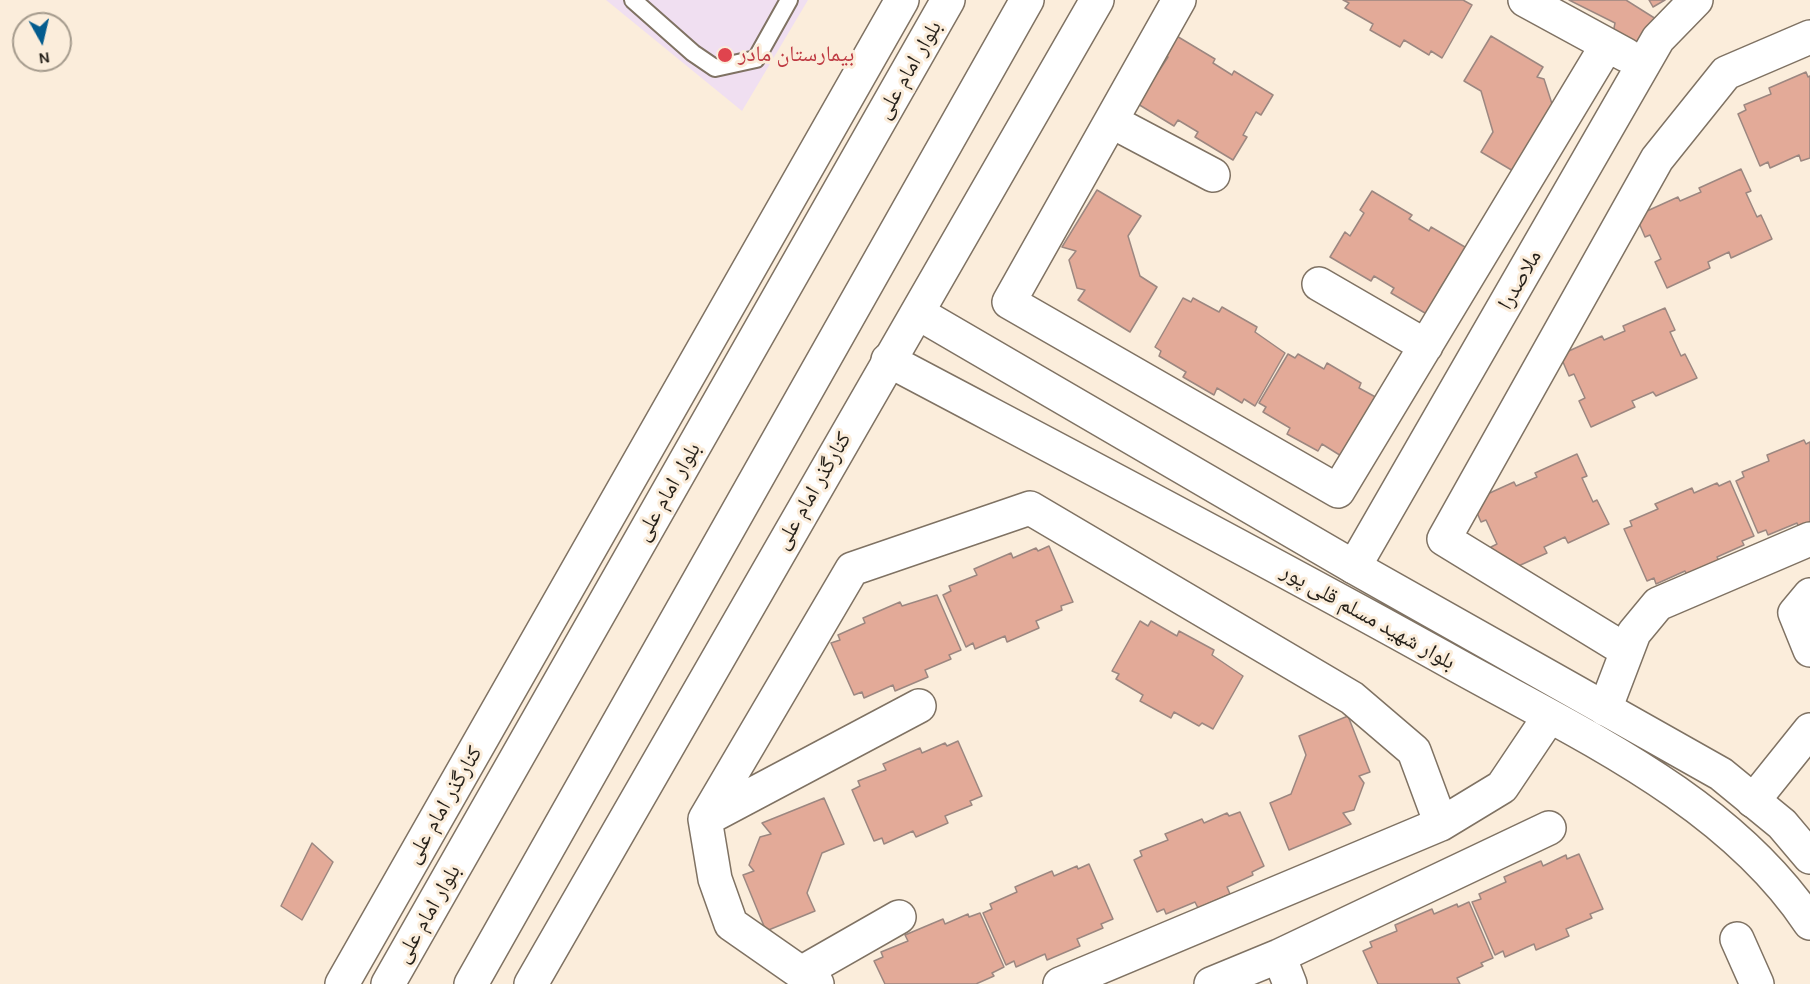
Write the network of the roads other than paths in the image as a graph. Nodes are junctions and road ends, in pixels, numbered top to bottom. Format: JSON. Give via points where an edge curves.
{"nodes":[{"id":1,"x":633,"y":0,"type":"edge"},
{"id":2,"x":789,"y":0,"type":"edge"},
{"id":3,"x":902,"y":0,"type":"edge"},
{"id":4,"x":948,"y":0,"type":"edge"},
{"id":5,"x":1027,"y":0,"type":"edge"},
{"id":6,"x":1097,"y":0,"type":"edge"},
{"id":7,"x":1179,"y":0,"type":"edge"},
{"id":8,"x":1525,"y":0,"type":"edge"},
{"id":9,"x":1696,"y":0,"type":"edge"},
{"id":10,"x":1810,"y":38,"type":"edge"},
{"id":11,"x":1607,"y":45,"type":"junction"},
{"id":12,"x":1644,"y":65,"type":"junction"},
{"id":13,"x":1111,"y":121,"type":"junction"},
{"id":14,"x":1213,"y":175,"type":"dead end"},
{"id":15,"x":1319,"y":284,"type":"dead end"},
{"id":16,"x":918,"y":313,"type":"junction"},
{"id":17,"x":1426,"y":346,"type":"junction"},
{"id":18,"x":888,"y":360,"type":"junction"},
{"id":19,"x":1810,"y":539,"type":"edge"},
{"id":20,"x":1354,"y":567,"type":"junction"},
{"id":21,"x":1810,"y":595,"type":"edge"},
{"id":22,"x":1336,"y":598,"type":"junction"},
{"id":23,"x":1810,"y":650,"type":"edge"},
{"id":24,"x":1627,"y":651,"type":"junction"},
{"id":25,"x":919,"y":706,"type":"dead end"},
{"id":26,"x":1605,"y":709,"type":"junction"},
{"id":27,"x":1549,"y":717,"type":"junction"},
{"id":28,"x":1810,"y":730,"type":"edge"},
{"id":29,"x":1753,"y":801,"type":"junction"},
{"id":30,"x":705,"y":819,"type":"junction"},
{"id":31,"x":1441,"y":824,"type":"junction"},
{"id":32,"x":1549,"y":828,"type":"dead end"},
{"id":33,"x":1810,"y":857,"type":"edge"},
{"id":34,"x":899,"y":917,"type":"dead end"},
{"id":35,"x":1810,"y":923,"type":"edge"},
{"id":36,"x":1737,"y":939,"type":"dead end"},
{"id":37,"x":1284,"y":970,"type":"edge"},
{"id":38,"x":809,"y":978,"type":"edge"},
{"id":39,"x":342,"y":984,"type":"edge"},
{"id":40,"x":388,"y":984,"type":"edge"},
{"id":41,"x":471,"y":984,"type":"edge"},
{"id":42,"x":531,"y":984,"type":"edge"},
{"id":43,"x":1060,"y":984,"type":"edge"},
{"id":44,"x":1211,"y":984,"type":"edge"},
{"id":45,"x":1757,"y":984,"type":"edge"}],
"edges":[{"from":1,"to":2,"type":"lane","via":[[715,68],[756,59]]},
{"from":3,"to":39,"type":"street","name":"کنارگذر امام علی"},
{"from":4,"to":40,"type":"street","name":"بلوار امام علی"},
{"from":5,"to":41,"type":"street"},
{"from":6,"to":16,"type":"street","name":"کنارگذر امام علی"},
{"from":7,"to":13,"type":"street"},
{"from":8,"to":11,"type":"street"},
{"from":9,"to":12,"type":"street","name":"ملاصدرا","via":[[1658,39]]},
{"from":10,"to":24,"type":"street","via":[[1726,73],[1658,159],[1444,539]]},
{"from":11,"to":12,"type":"street"},
{"from":11,"to":17,"type":"street"},
{"from":12,"to":20,"type":"street","name":"ملاصدرا"},
{"from":13,"to":14,"type":"street"},
{"from":13,"to":17,"type":"street","via":[[1009,302],[1338,491]]},
{"from":15,"to":17,"type":"street"},
{"from":16,"to":18,"type":"street","name":"کنارگذر امام علی"},
{"from":16,"to":20,"type":"street","name":"بلوار شهید مسلم قلی پور"},
{"from":18,"to":22,"type":"street","name":"بلوار شهید مسلم قلی پور"},
{"from":18,"to":42,"type":"street","name":"کنارگذر امام علی"},
{"from":19,"to":24,"type":"street","via":[[1658,604],[1634,633]]},
{"from":20,"to":22,"type":"street","name":"ملاصدرا"},
{"from":20,"to":26,"type":"street","name":"بلوار شهید مسلم قلی پور"},
{"from":21,"to":23,"type":"street","via":[[1795,614]]},
{"from":22,"to":27,"type":"street","name":"بلوار شهید مسلم قلی پور"},
{"from":24,"to":26,"type":"street"},
{"from":25,"to":30,"type":"street"},
{"from":26,"to":29,"type":"street","name":"بلوار شهید مسلم قلی پور","via":[[1721,774]]},
{"from":27,"to":31,"type":"street","via":[[1502,787]]},
{"from":27,"to":35,"type":"street","name":"بلوار شهید مسلم قلی پور","via":[[1671,786],[1758,857]]},
{"from":28,"to":29,"type":"street"},
{"from":29,"to":33,"type":"street","name":"بلوار شهید مسلم قلی پور","via":[[1782,824]]},
{"from":30,"to":31,"type":"street","via":[[852,569],[1030,508],[1352,698],[1414,751]]},
{"from":30,"to":38,"type":"street","via":[[715,879],[731,924]]},
{"from":31,"to":43,"type":"street"},
{"from":32,"to":37,"type":"street"},
{"from":34,"to":38,"type":"street"},
{"from":36,"to":45,"type":"street"},
{"from":37,"to":44,"type":"street"}]}
